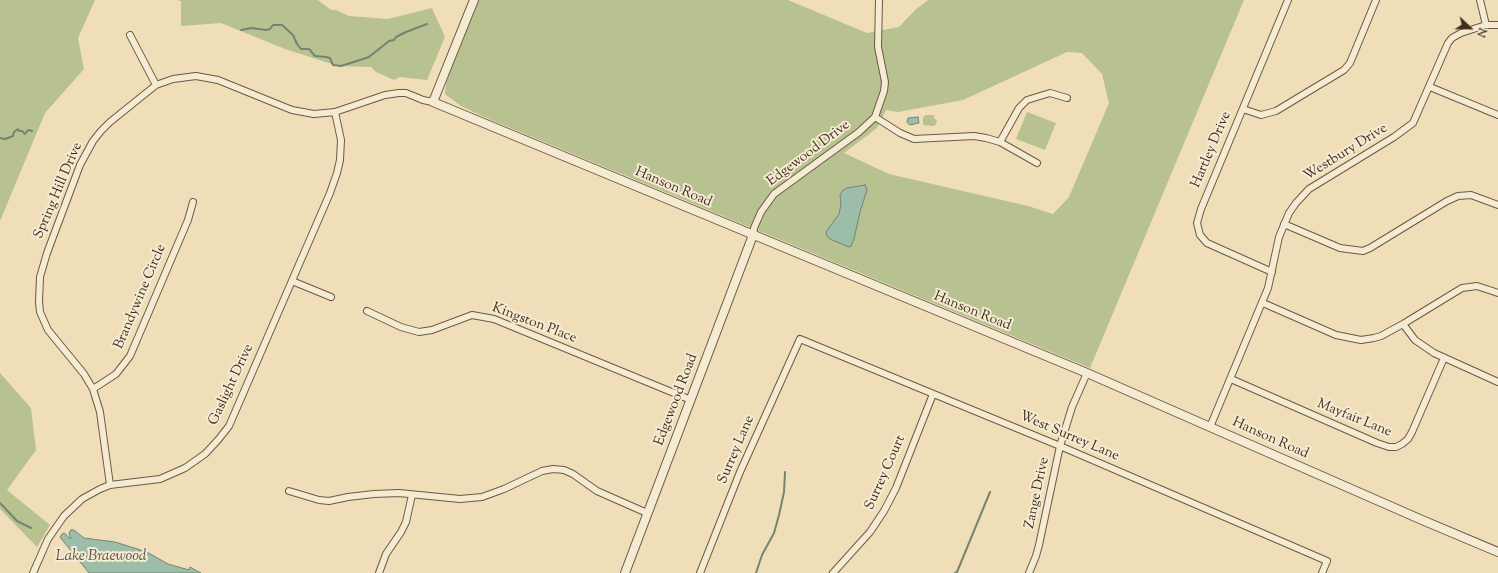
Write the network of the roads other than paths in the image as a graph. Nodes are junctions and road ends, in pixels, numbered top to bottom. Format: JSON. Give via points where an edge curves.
{"nodes":[{"id":1,"x":474,"y":0,"type":"edge"},
{"id":2,"x":879,"y":0,"type":"edge"},
{"id":3,"x":1288,"y":0,"type":"edge"},
{"id":4,"x":1376,"y":0,"type":"edge"},
{"id":5,"x":1480,"y":0,"type":"edge"},
{"id":6,"x":1486,"y":25,"type":"junction"},
{"id":7,"x":1498,"y":26,"type":"edge"},
{"id":8,"x":130,"y":34,"type":"dead end"},
{"id":9,"x":156,"y":85,"type":"junction"},
{"id":10,"x":1430,"y":87,"type":"junction"},
{"id":11,"x":1066,"y":98,"type":"dead end"},
{"id":12,"x":434,"y":102,"type":"junction"},
{"id":13,"x":1243,"y":109,"type":"junction"},
{"id":14,"x":335,"y":112,"type":"junction"},
{"id":15,"x":1498,"y":115,"type":"edge"},
{"id":16,"x":875,"y":117,"type":"junction"},
{"id":17,"x":1000,"y":142,"type":"junction"},
{"id":18,"x":1037,"y":163,"type":"dead end"},
{"id":19,"x":193,"y":202,"type":"dead end"},
{"id":20,"x":1498,"y":205,"type":"edge"},
{"id":21,"x":1284,"y":224,"type":"junction"},
{"id":22,"x":753,"y":235,"type":"junction"},
{"id":23,"x":1272,"y":272,"type":"junction"},
{"id":24,"x":292,"y":281,"type":"junction"},
{"id":25,"x":1498,"y":293,"type":"edge"},
{"id":26,"x":330,"y":296,"type":"dead end"},
{"id":27,"x":1262,"y":304,"type":"junction"},
{"id":28,"x":367,"y":311,"type":"dead end"},
{"id":29,"x":1403,"y":324,"type":"junction"},
{"id":30,"x":800,"y":339,"type":"joint"},
{"id":31,"x":1444,"y":358,"type":"junction"},
{"id":32,"x":1087,"y":373,"type":"junction"},
{"id":33,"x":1231,"y":379,"type":"junction"},
{"id":34,"x":1498,"y":382,"type":"edge"},
{"id":35,"x":93,"y":389,"type":"junction"},
{"id":36,"x":933,"y":394,"type":"junction"},
{"id":37,"x":691,"y":400,"type":"junction"},
{"id":38,"x":1210,"y":427,"type":"junction"},
{"id":39,"x":1060,"y":446,"type":"junction"},
{"id":40,"x":110,"y":485,"type":"junction"},
{"id":41,"x":289,"y":491,"type":"dead end"},
{"id":42,"x":412,"y":495,"type":"junction"},
{"id":43,"x":647,"y":513,"type":"junction"},
{"id":44,"x":1498,"y":552,"type":"edge"},
{"id":45,"x":33,"y":573,"type":"edge"},
{"id":46,"x":379,"y":573,"type":"edge"},
{"id":47,"x":625,"y":573,"type":"edge"},
{"id":48,"x":700,"y":573,"type":"edge"},
{"id":49,"x":833,"y":573,"type":"edge"},
{"id":50,"x":1029,"y":573,"type":"edge"},
{"id":51,"x":1322,"y":573,"type":"edge"}],
"edges":[{"from":1,"to":12,"type":"street"},
{"from":2,"to":16,"type":"street","via":[[878,47],[884,72],[884,91]]},
{"from":3,"to":13,"type":"street","name":"Hartley Drive"},
{"from":4,"to":13,"type":"street","via":[[1350,63],[1344,70],[1276,111],[1261,115]]},
{"from":5,"to":6,"type":"street"},
{"from":6,"to":7,"type":"street","name":"Westbury Drive"},
{"from":6,"to":10,"type":"street","name":"Westbury Drive","via":[[1452,38]]},
{"from":8,"to":9,"type":"street"},
{"from":9,"to":14,"type":"street","name":"Spring Hill Drive","via":[[173,79],[196,76],[218,80],[292,110],[314,114]]},
{"from":9,"to":35,"type":"street","name":"Spring Hill Drive","via":[[110,122],[93,141],[80,165],[40,277],[39,302],[43,320]]},
{"from":10,"to":15,"type":"street"},
{"from":10,"to":21,"type":"street","name":"Westbury Drive","via":[[1416,118],[1409,127],[1309,190],[1296,203]]},
{"from":11,"to":17,"type":"street","via":[[1050,93],[1027,100],[1019,108]]},
{"from":12,"to":14,"type":"street","name":"Spring Hill Drive","via":[[399,93],[384,95]]},
{"from":12,"to":22,"type":"street","name":"Hanson Road"},
{"from":13,"to":23,"type":"street","name":"Hartley Drive","via":[[1198,216],[1198,230],[1203,240],[1212,247]]},
{"from":14,"to":24,"type":"street","name":"Gaslight Drive","via":[[341,140],[339,167]]},
{"from":16,"to":17,"type":"street","via":[[914,139],[974,136]]},
{"from":16,"to":22,"type":"street","name":"Edgewood Drive","via":[[859,132],[774,194],[761,212]]},
{"from":17,"to":18,"type":"street"},
{"from":19,"to":35,"type":"street","name":"Brandywine Circle","via":[[188,220],[130,356],[116,374]]},
{"from":20,"to":21,"type":"street","via":[[1471,195],[1458,196],[1370,248],[1354,251],[1340,248]]},
{"from":21,"to":23,"type":"street","name":"Westbury Drive","via":[[1275,250]]},
{"from":22,"to":32,"type":"street","name":"Hanson Road"},
{"from":22,"to":37,"type":"street","name":"Edgewood Road"},
{"from":23,"to":27,"type":"street","name":"Westbury Drive"},
{"from":24,"to":26,"type":"street"},
{"from":24,"to":40,"type":"street","name":"Gaslight Drive","via":[[236,412],[218,440],[193,463],[170,475],[160,479]]},
{"from":25,"to":29,"type":"street","via":[[1477,286],[1462,288]]},
{"from":27,"to":29,"type":"street","via":[[1349,339],[1374,338]]},
{"from":27,"to":33,"type":"street","name":"Westbury Drive"},
{"from":28,"to":37,"type":"street","name":"Kingston Place","via":[[401,327],[419,332],[432,330],[472,315],[494,319]]},
{"from":29,"to":31,"type":"street","via":[[1421,345]]},
{"from":30,"to":36,"type":"street","name":"West Surrey Lane"},
{"from":30,"to":48,"type":"street","name":"Surrey Lane","via":[[740,472]]},
{"from":31,"to":33,"type":"street","name":"Mayfair Lane","via":[[1412,432],[1408,439],[1396,447],[1377,443]]},
{"from":31,"to":34,"type":"street"},
{"from":32,"to":38,"type":"street","name":"Hanson Road"},
{"from":32,"to":39,"type":"street","name":"Zange Drive","via":[[1072,406]]},
{"from":33,"to":38,"type":"street","name":"Westbury Drive"},
{"from":35,"to":40,"type":"street","name":"Spring Hill Drive","via":[[100,412]]},
{"from":36,"to":39,"type":"street","name":"West Surrey Lane"},
{"from":36,"to":49,"type":"street","name":"Surrey Court","via":[[896,488],[884,511],[870,532]]},
{"from":37,"to":43,"type":"street","name":"Edgewood Road"},
{"from":38,"to":44,"type":"street","name":"Hanson Road"},
{"from":39,"to":50,"type":"street","name":"Zange Drive","via":[[1039,545]]},
{"from":39,"to":51,"type":"street","name":"West Surrey Lane","via":[[1327,561]]},
{"from":40,"to":45,"type":"street","name":"Gaslight Drive","via":[[82,499],[64,516],[48,539]]},
{"from":41,"to":42,"type":"street","via":[[319,500],[374,494]]},
{"from":42,"to":43,"type":"street","via":[[460,499],[482,497],[542,471],[553,469],[573,474],[597,491]]},
{"from":42,"to":46,"type":"street","via":[[406,522],[386,554]]},
{"from":43,"to":47,"type":"street","name":"Edgewood Road"}]}
